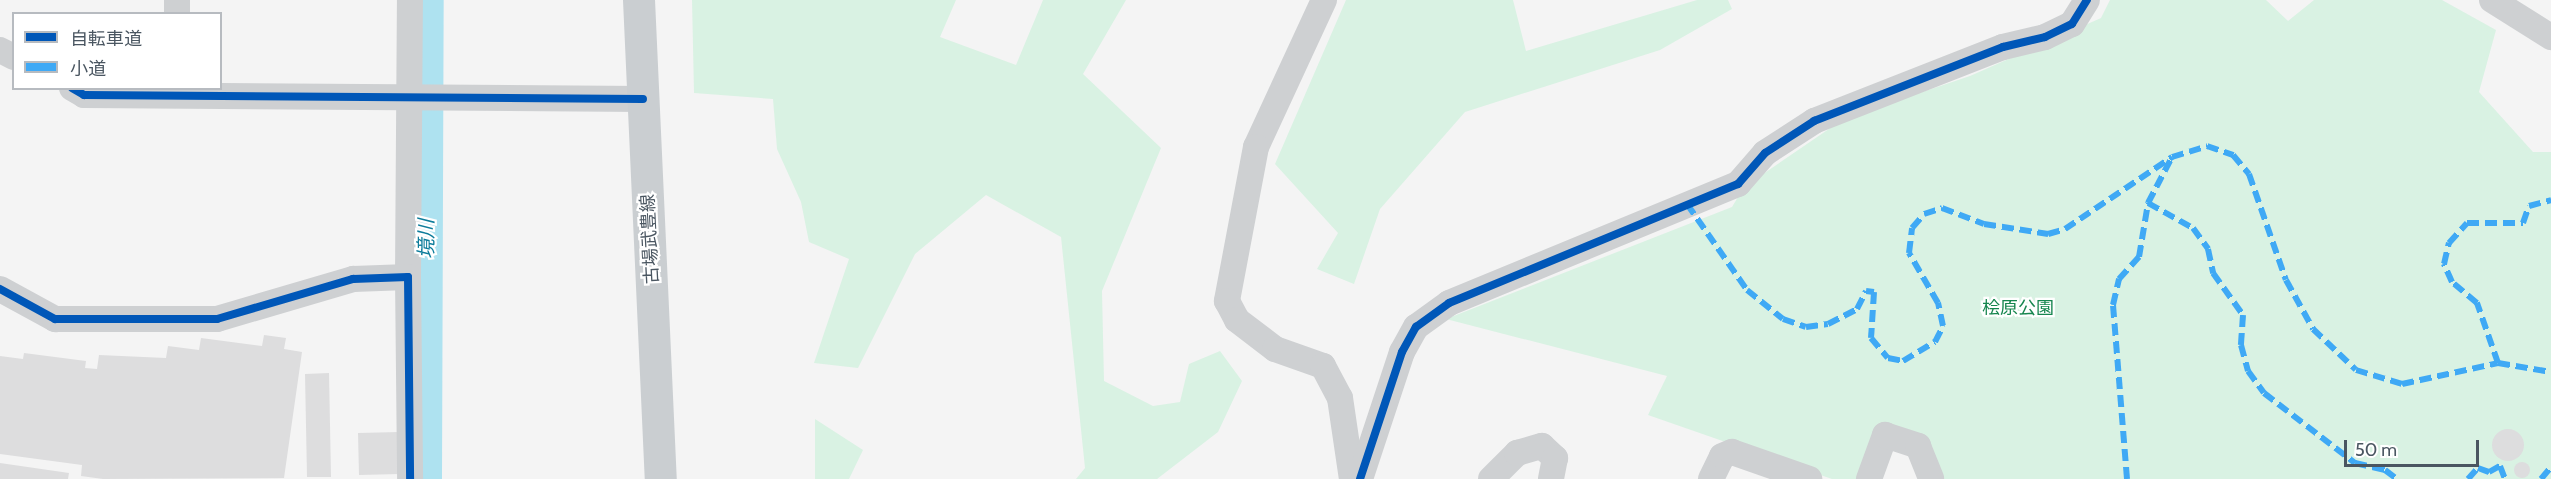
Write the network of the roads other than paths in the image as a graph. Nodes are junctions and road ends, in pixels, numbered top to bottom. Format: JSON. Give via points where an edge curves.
{"nodes":[{"id":1,"x":410,"y":0,"type":"edge"},
{"id":2,"x":639,"y":0,"type":"edge"},
{"id":3,"x":1324,"y":0,"type":"edge"},
{"id":4,"x":2087,"y":0,"type":"edge"},
{"id":5,"x":2492,"y":0,"type":"edge"},
{"id":6,"x":2551,"y":37,"type":"edge"},
{"id":7,"x":75,"y":90,"type":"edge"},
{"id":8,"x":177,"y":92,"type":"edge"},
{"id":9,"x":411,"y":98,"type":"junction"},
{"id":10,"x":643,"y":99,"type":"junction"},
{"id":11,"x":408,"y":277,"type":"junction"},
{"id":12,"x":0,"y":289,"type":"edge"},
{"id":13,"x":410,"y":479,"type":"edge"},
{"id":14,"x":661,"y":479,"type":"edge"},
{"id":15,"x":1352,"y":479,"type":"edge"},
{"id":16,"x":1360,"y":479,"type":"edge"},
{"id":17,"x":1491,"y":479,"type":"edge"},
{"id":18,"x":1551,"y":479,"type":"edge"},
{"id":19,"x":1711,"y":479,"type":"edge"},
{"id":20,"x":1809,"y":479,"type":"edge"},
{"id":21,"x":1869,"y":479,"type":"edge"},
{"id":22,"x":1931,"y":479,"type":"edge"}],
"edges":[{"from":1,"to":9,"type":"street"},
{"from":2,"to":10,"type":"main road","name":"古場武豊線"},
{"from":3,"to":15,"type":"street","via":[[1256,147],[1227,301],[1237,320],[1275,349],[1323,366],[1341,398]]},
{"from":4,"to":16,"type":"street","via":[[2072,24],[2045,37],[2004,47],[1814,120],[1765,153],[1738,184],[1449,303],[1416,327],[1402,352]]},
{"from":5,"to":6,"type":"street"},
{"from":7,"to":8,"type":"street","via":[[84,95]]},
{"from":8,"to":9,"type":"street"},
{"from":9,"to":10,"type":"street"},
{"from":9,"to":11,"type":"street"},
{"from":10,"to":14,"type":"main road","name":"古場武豊線"},
{"from":11,"to":12,"type":"street","via":[[353,279],[217,319],[54,319]]},
{"from":11,"to":13,"type":"street"},
{"from":17,"to":18,"type":"street","via":[[1517,453],[1542,446],[1555,458]]},
{"from":19,"to":20,"type":"street","via":[[1722,456],[1732,452]]},
{"from":21,"to":22,"type":"street","via":[[1885,435],[1918,446]]}]}
